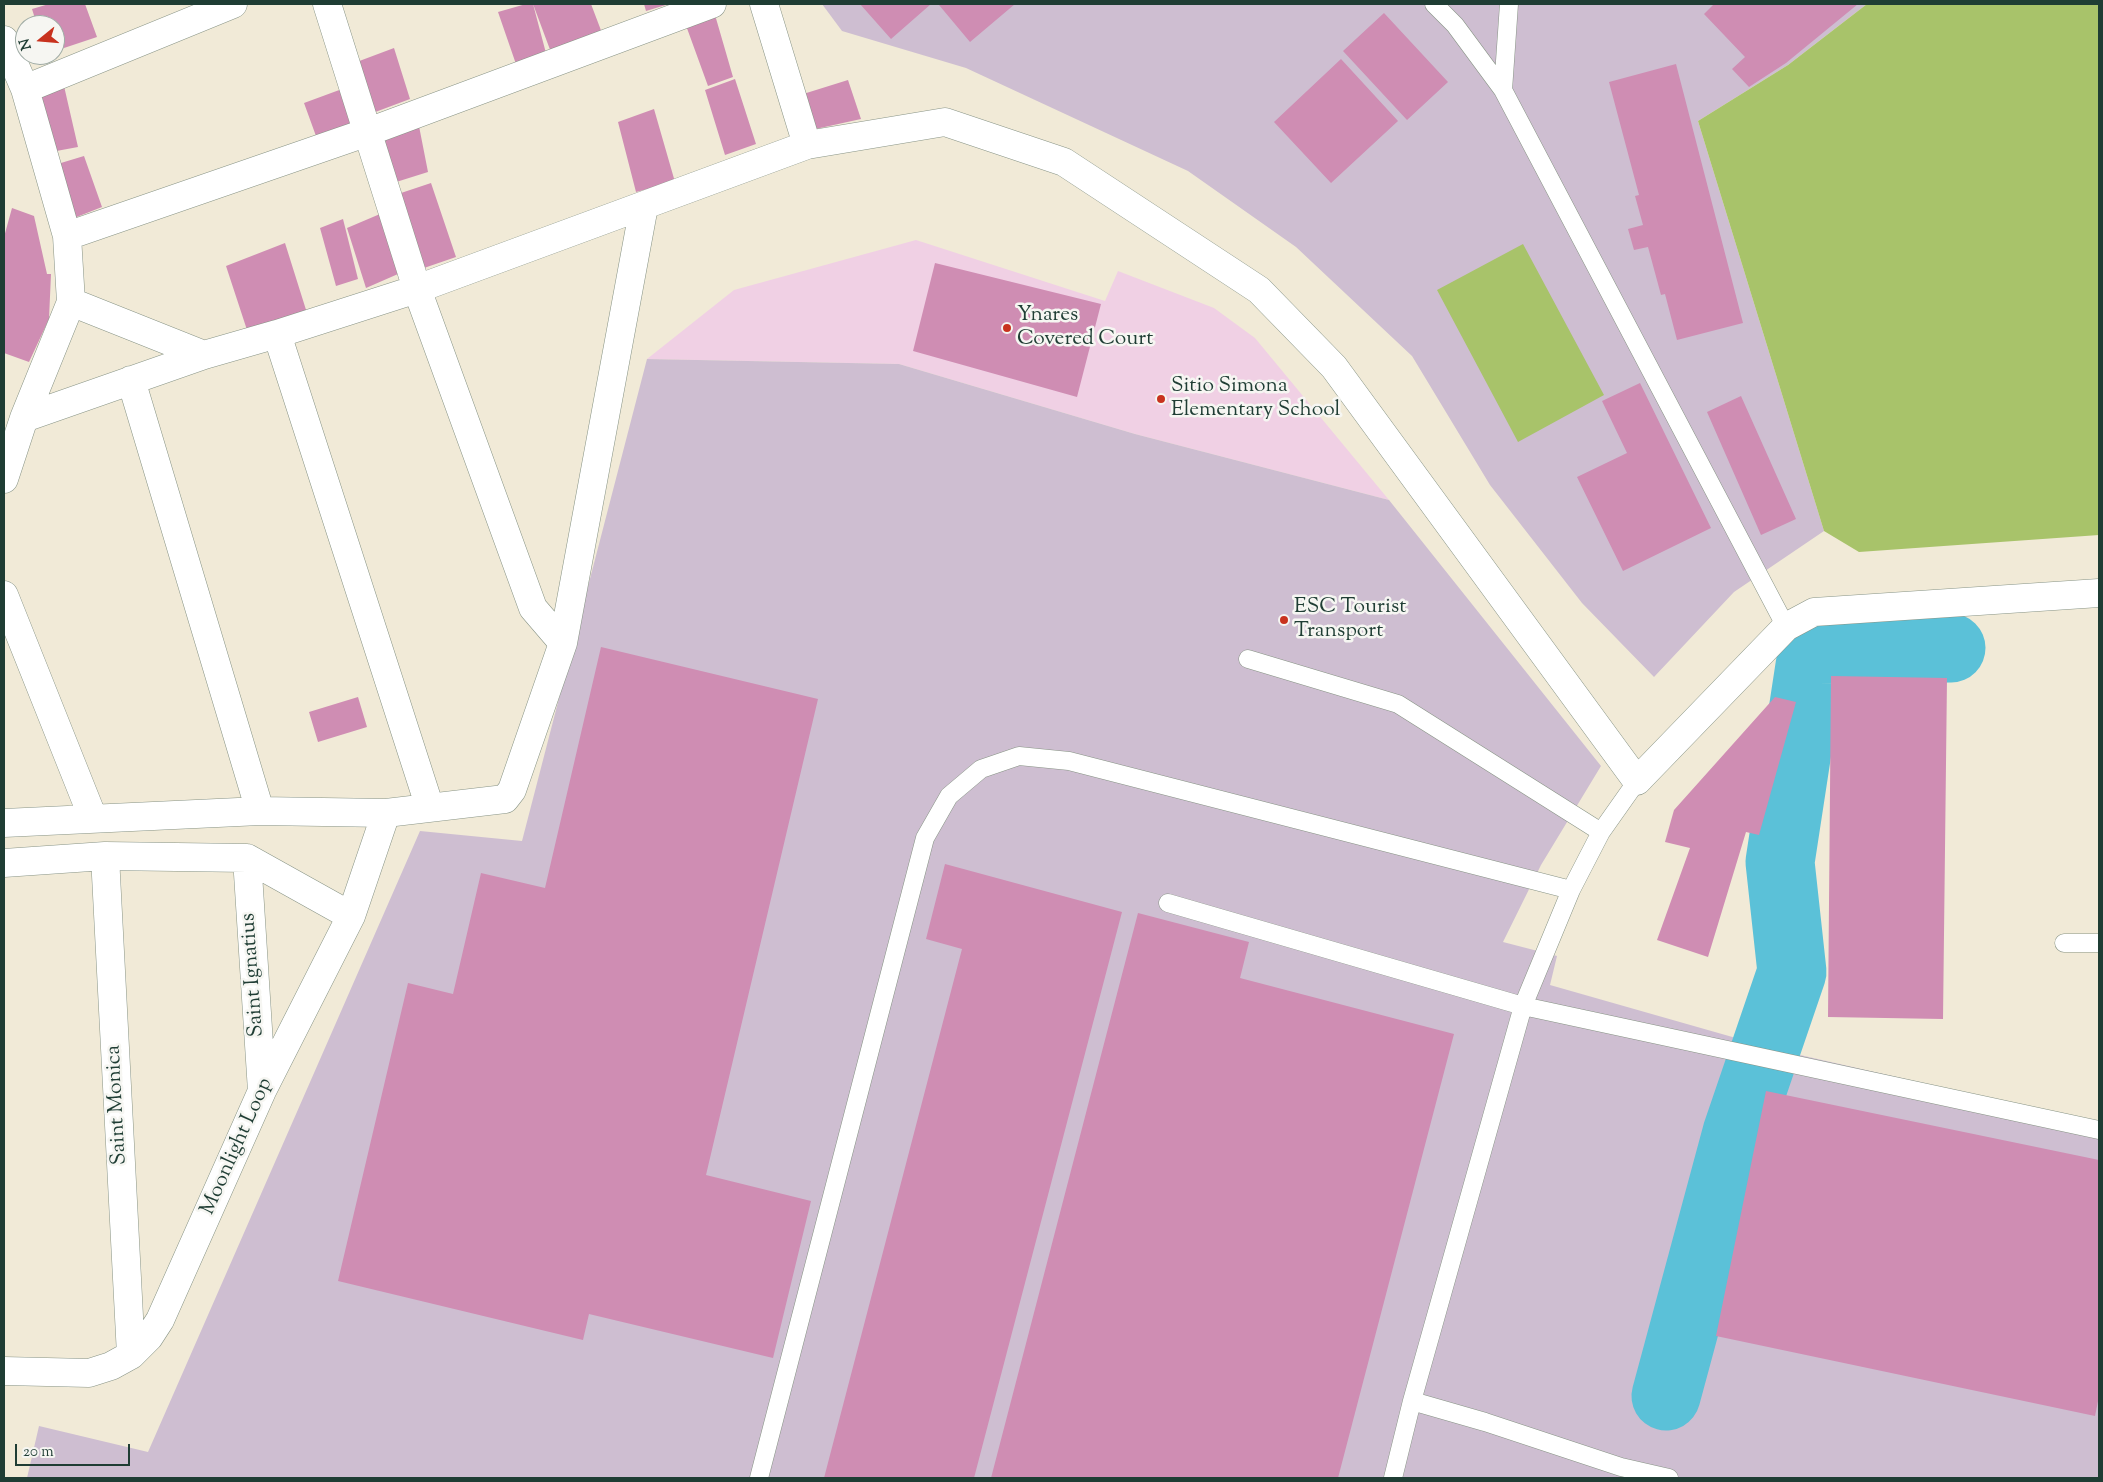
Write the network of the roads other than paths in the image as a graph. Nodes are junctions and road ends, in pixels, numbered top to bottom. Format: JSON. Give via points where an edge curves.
{"nodes":[{"id":1,"x":233,"y":4,"type":"edge"},
{"id":2,"x":327,"y":4,"type":"edge"},
{"id":3,"x":712,"y":4,"type":"edge"},
{"id":4,"x":764,"y":4,"type":"edge"},
{"id":5,"x":1434,"y":4,"type":"edge"},
{"id":6,"x":1509,"y":4,"type":"edge"},
{"id":7,"x":4,"y":40,"type":"edge"},
{"id":8,"x":25,"y":89,"type":"junction"},
{"id":9,"x":1503,"y":90,"type":"junction"},
{"id":10,"x":368,"y":132,"type":"junction"},
{"id":11,"x":807,"y":145,"type":"junction"},
{"id":12,"x":644,"y":206,"type":"junction"},
{"id":13,"x":67,"y":236,"type":"junction"},
{"id":14,"x":417,"y":289,"type":"junction"},
{"id":15,"x":70,"y":302,"type":"junction"},
{"id":16,"x":277,"y":334,"type":"junction"},
{"id":17,"x":204,"y":355,"type":"junction"},
{"id":18,"x":131,"y":380,"type":"junction"},
{"id":19,"x":24,"y":418,"type":"junction"},
{"id":20,"x":4,"y":479,"type":"edge"},
{"id":21,"x":2099,"y":592,"type":"edge"},
{"id":22,"x":4,"y":595,"type":"edge"},
{"id":23,"x":1786,"y":627,"type":"junction"},
{"id":24,"x":563,"y":643,"type":"junction"},
{"id":25,"x":1248,"y":659,"type":"dead end"},
{"id":26,"x":1637,"y":781,"type":"junction"},
{"id":27,"x":430,"y":808,"type":"junction"},
{"id":28,"x":260,"y":811,"type":"junction"},
{"id":29,"x":386,"y":813,"type":"junction"},
{"id":30,"x":93,"y":818,"type":"junction"},
{"id":31,"x":4,"y":823,"type":"edge"},
{"id":32,"x":1601,"y":832,"type":"junction"},
{"id":33,"x":105,"y":856,"type":"junction"},
{"id":34,"x":246,"y":858,"type":"junction"},
{"id":35,"x":4,"y":863,"type":"edge"},
{"id":36,"x":1570,"y":890,"type":"junction"},
{"id":37,"x":1168,"y":904,"type":"dead end"},
{"id":38,"x":351,"y":916,"type":"junction"},
{"id":39,"x":2064,"y":943,"type":"dead end"},
{"id":40,"x":2099,"y":943,"type":"edge"},
{"id":41,"x":1523,"y":1006,"type":"junction"},
{"id":42,"x":262,"y":1091,"type":"junction"},
{"id":43,"x":2099,"y":1130,"type":"edge"},
{"id":44,"x":131,"y":1355,"type":"junction"},
{"id":45,"x":4,"y":1371,"type":"edge"},
{"id":46,"x":1412,"y":1400,"type":"junction"},
{"id":47,"x":759,"y":1478,"type":"edge"},
{"id":48,"x":1393,"y":1478,"type":"edge"},
{"id":49,"x":1669,"y":1478,"type":"edge"}],
"edges":[{"from":1,"to":8,"type":"street"},
{"from":2,"to":10,"type":"street"},
{"from":3,"to":10,"type":"street"},
{"from":4,"to":11,"type":"street"},
{"from":5,"to":9,"type":"lane","via":[[1455,25]]},
{"from":6,"to":9,"type":"lane"},
{"from":7,"to":8,"type":"street"},
{"from":8,"to":13,"type":"street"},
{"from":9,"to":23,"type":"lane"},
{"from":10,"to":13,"type":"street"},
{"from":10,"to":14,"type":"street"},
{"from":11,"to":12,"type":"street"},
{"from":11,"to":26,"type":"street","via":[[945,122],[1064,162],[1259,290],[1334,367]]},
{"from":12,"to":14,"type":"street"},
{"from":12,"to":24,"type":"street"},
{"from":13,"to":15,"type":"street"},
{"from":14,"to":16,"type":"street"},
{"from":14,"to":24,"type":"street","via":[[533,608]]},
{"from":15,"to":17,"type":"street"},
{"from":15,"to":19,"type":"street"},
{"from":16,"to":17,"type":"street"},
{"from":16,"to":27,"type":"street"},
{"from":17,"to":18,"type":"street"},
{"from":18,"to":19,"type":"street"},
{"from":18,"to":28,"type":"street"},
{"from":19,"to":20,"type":"street"},
{"from":21,"to":23,"type":"street","via":[[1814,612]]},
{"from":22,"to":30,"type":"street"},
{"from":23,"to":26,"type":"street"},
{"from":24,"to":27,"type":"street","via":[[512,790],[506,799]]},
{"from":25,"to":32,"type":"lane","via":[[1398,704]]},
{"from":26,"to":32,"type":"lane"},
{"from":27,"to":29,"type":"street"},
{"from":28,"to":29,"type":"street"},
{"from":28,"to":30,"type":"street"},
{"from":29,"to":38,"type":"street","name":"Moonlight Loop"},
{"from":30,"to":31,"type":"street"},
{"from":32,"to":36,"type":"lane"},
{"from":33,"to":34,"type":"street"},
{"from":33,"to":35,"type":"street"},
{"from":33,"to":44,"type":"street","name":"Saint Monica"},
{"from":34,"to":38,"type":"street"},
{"from":34,"to":42,"type":"street","name":"Saint Ignatius"},
{"from":36,"to":41,"type":"lane"},
{"from":36,"to":47,"type":"lane","via":[[1069,762],[1019,756],[981,769],[949,796],[924,838]]},
{"from":37,"to":41,"type":"lane"},
{"from":38,"to":42,"type":"street","name":"Moonlight Loop"},
{"from":39,"to":40,"type":"lane"},
{"from":41,"to":43,"type":"lane"},
{"from":41,"to":46,"type":"lane"},
{"from":42,"to":44,"type":"street","name":"Moonlight Loop","via":[[160,1320]]},
{"from":44,"to":45,"type":"street","name":"Moonlight Loop","via":[[89,1374]]},
{"from":46,"to":48,"type":"lane"},
{"from":46,"to":49,"type":"lane","via":[[1621,1467]]}]}
